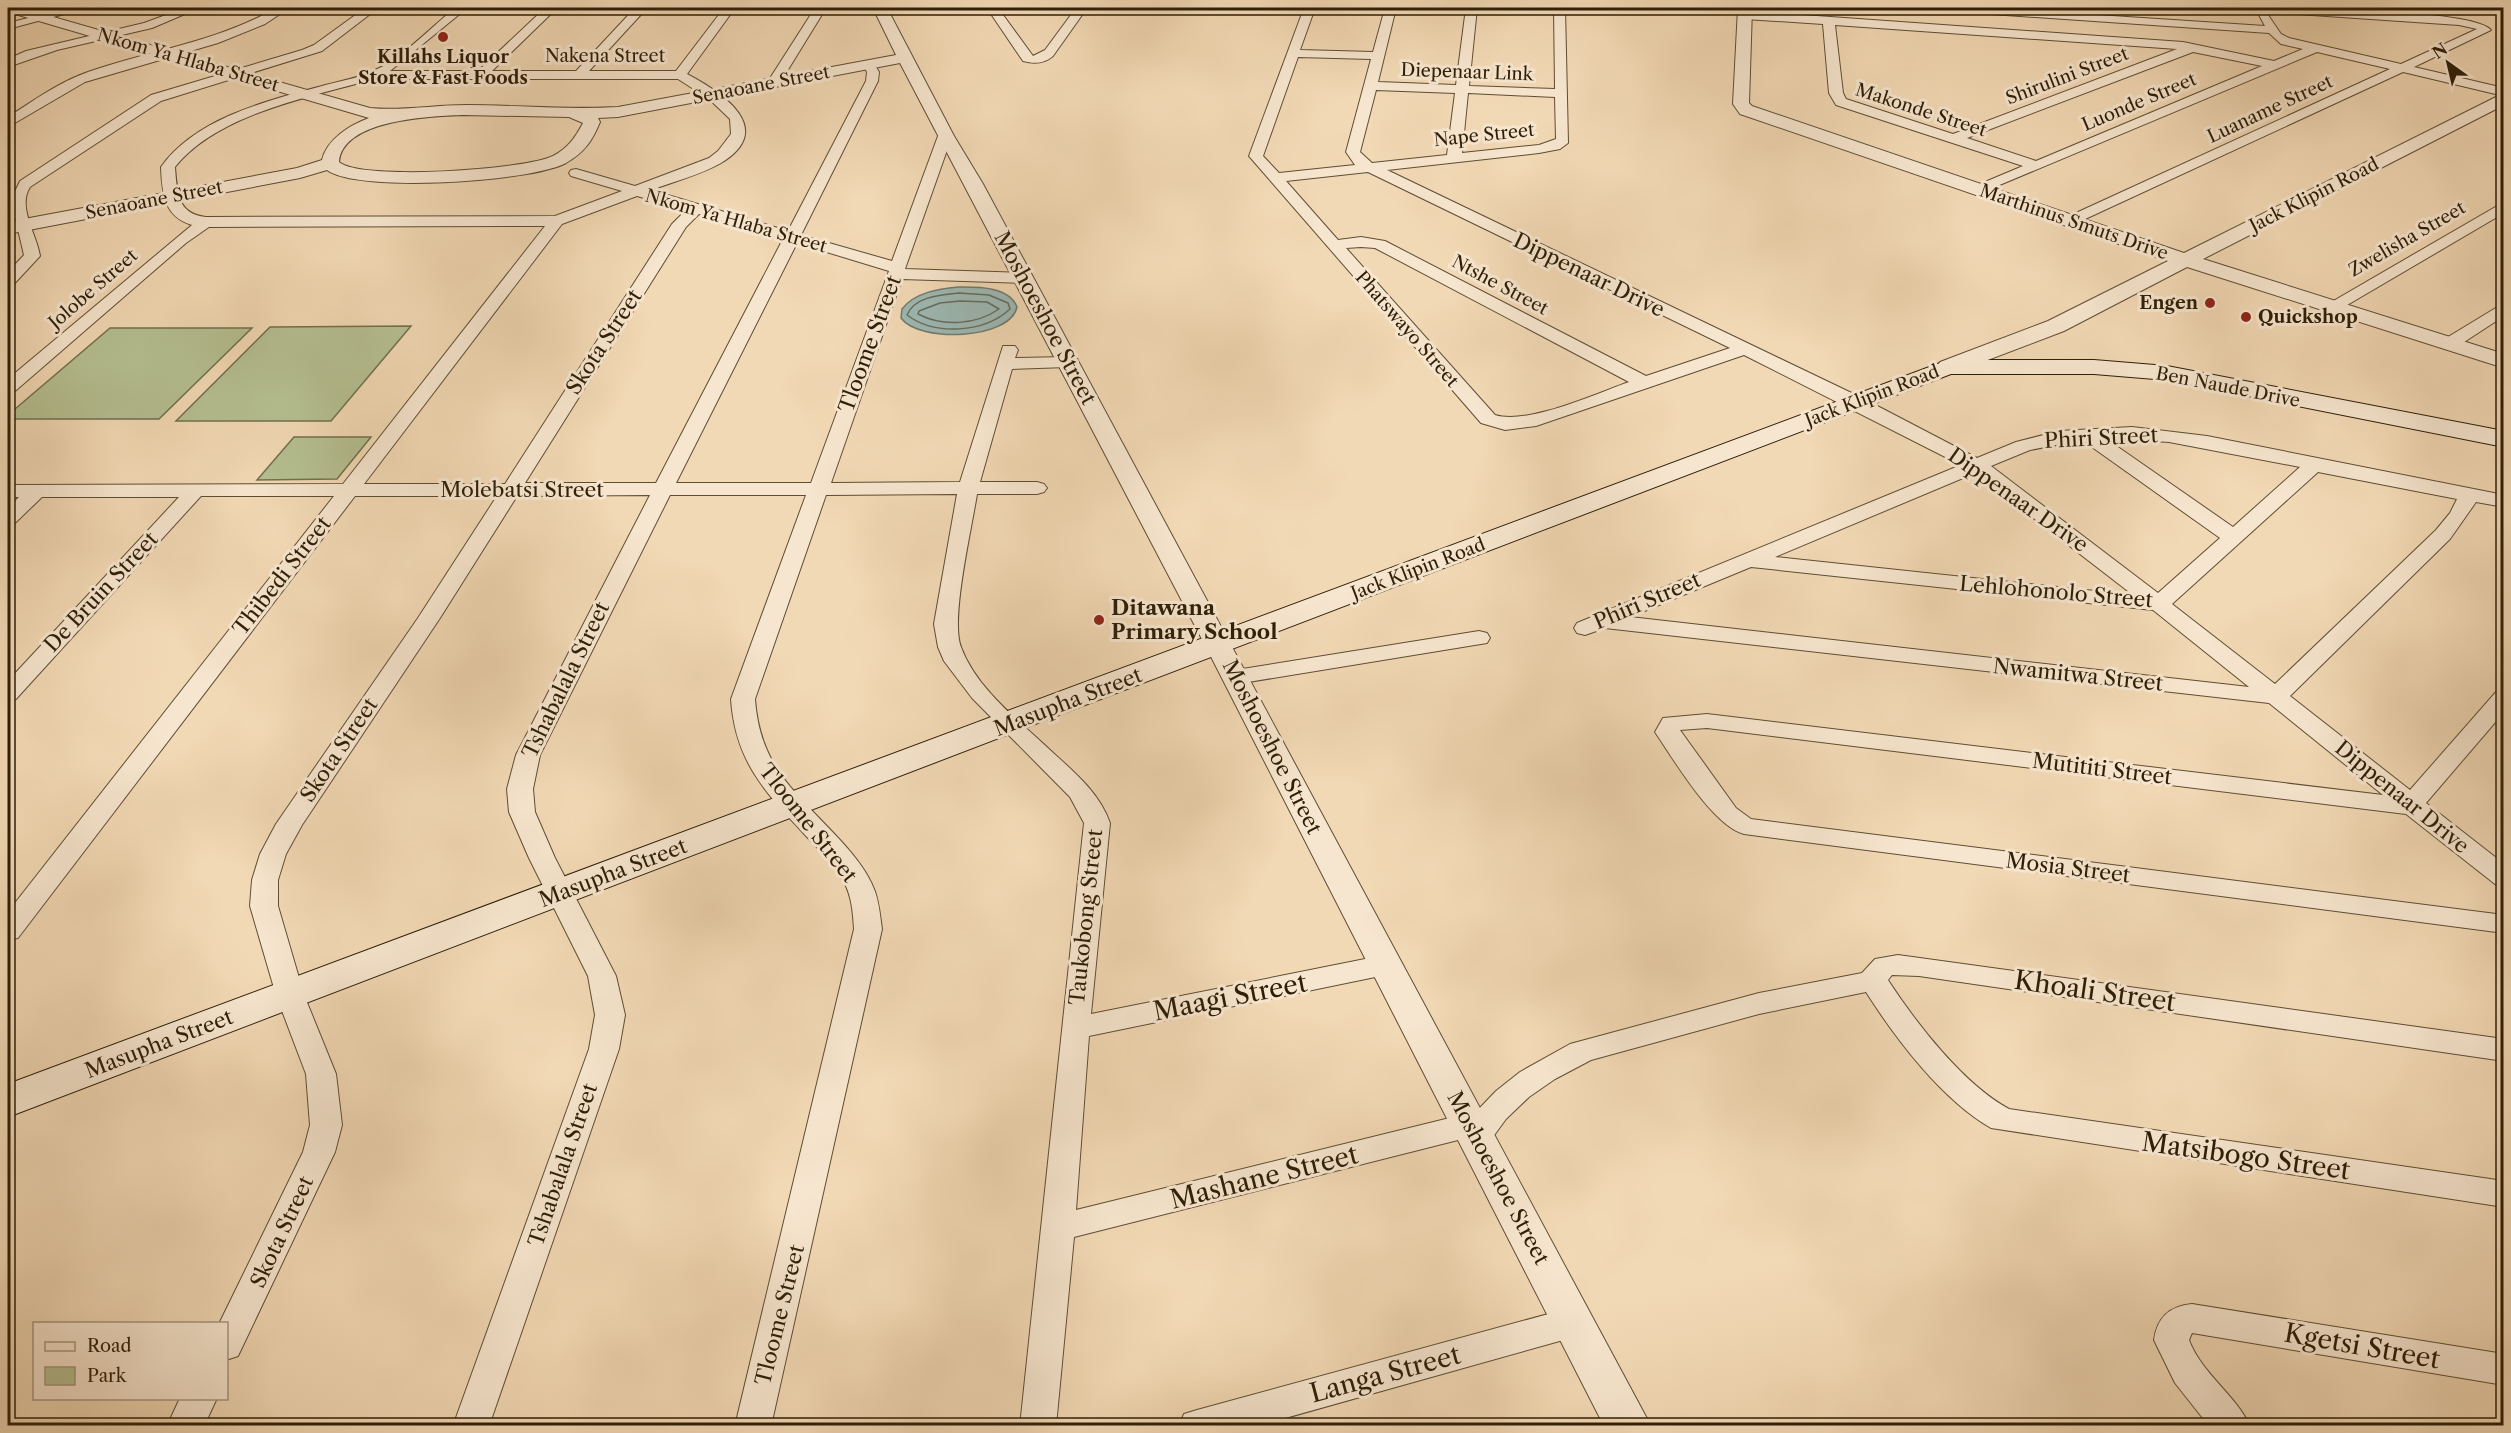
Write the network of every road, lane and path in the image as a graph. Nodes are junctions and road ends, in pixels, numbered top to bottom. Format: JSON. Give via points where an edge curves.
{"nodes":[{"id":1,"x":8,"y":8,"type":"edge"},
{"id":2,"x":81,"y":8,"type":"edge"},
{"id":3,"x":193,"y":8,"type":"edge"},
{"id":4,"x":283,"y":8,"type":"edge"},
{"id":5,"x":372,"y":8,"type":"edge"},
{"id":6,"x":461,"y":8,"type":"edge"},
{"id":7,"x":551,"y":8,"type":"edge"},
{"id":8,"x":641,"y":8,"type":"edge"},
{"id":9,"x":730,"y":8,"type":"edge"},
{"id":10,"x":820,"y":8,"type":"edge"},
{"id":11,"x":880,"y":8,"type":"edge"},
{"id":12,"x":993,"y":8,"type":"edge"},
{"id":13,"x":1081,"y":8,"type":"edge"},
{"id":14,"x":1309,"y":8,"type":"edge"},
{"id":15,"x":1391,"y":8,"type":"edge"},
{"id":16,"x":1472,"y":8,"type":"edge"},
{"id":17,"x":1560,"y":8,"type":"edge"},
{"id":18,"x":1948,"y":8,"type":"edge"},
{"id":19,"x":2260,"y":8,"type":"edge"},
{"id":20,"x":1745,"y":11,"type":"edge"},
{"id":21,"x":43,"y":18,"type":"junction"},
{"id":22,"x":1828,"y":21,"type":"junction"},
{"id":23,"x":8,"y":26,"type":"edge"},
{"id":24,"x":2271,"y":30,"type":"junction"},
{"id":25,"x":1011,"y":34,"type":"junction"},
{"id":26,"x":1061,"y":34,"type":"junction"},
{"id":27,"x":102,"y":35,"type":"junction"},
{"id":28,"x":1032,"y":37,"type":"dead end"},
{"id":29,"x":1047,"y":37,"type":"dead end"},
{"id":30,"x":2194,"y":47,"type":"junction"},
{"id":31,"x":2314,"y":49,"type":"junction"},
{"id":32,"x":1292,"y":53,"type":"junction"},
{"id":33,"x":167,"y":54,"type":"junction"},
{"id":34,"x":1378,"y":56,"type":"junction"},
{"id":35,"x":904,"y":58,"type":"junction"},
{"id":36,"x":8,"y":63,"type":"edge"},
{"id":37,"x":869,"y":65,"type":"junction"},
{"id":38,"x":2274,"y":65,"type":"junction"},
{"id":39,"x":2402,"y":68,"type":"junction"},
{"id":40,"x":236,"y":74,"type":"junction"},
{"id":41,"x":375,"y":75,"type":"junction"},
{"id":42,"x":481,"y":75,"type":"junction"},
{"id":43,"x":579,"y":75,"type":"junction"},
{"id":44,"x":680,"y":75,"type":"junction"},
{"id":45,"x":773,"y":83,"type":"junction"},
{"id":46,"x":1371,"y":86,"type":"junction"},
{"id":47,"x":1462,"y":90,"type":"junction"},
{"id":48,"x":2504,"y":92,"type":"edge"},
{"id":49,"x":1562,"y":93,"type":"junction"},
{"id":50,"x":306,"y":95,"type":"junction"},
{"id":51,"x":710,"y":95,"type":"junction"},
{"id":52,"x":2504,"y":98,"type":"edge"},
{"id":53,"x":587,"y":118,"type":"junction"},
{"id":54,"x":368,"y":119,"type":"junction"},
{"id":55,"x":8,"y":123,"type":"edge"},
{"id":56,"x":945,"y":136,"type":"junction"},
{"id":57,"x":1953,"y":139,"type":"junction"},
{"id":58,"x":1454,"y":158,"type":"junction"},
{"id":59,"x":558,"y":160,"type":"junction"},
{"id":60,"x":2035,"y":165,"type":"junction"},
{"id":61,"x":335,"y":167,"type":"junction"},
{"id":62,"x":535,"y":168,"type":"junction"},
{"id":63,"x":1369,"y":168,"type":"junction"},
{"id":64,"x":576,"y":174,"type":"junction"},
{"id":65,"x":1274,"y":178,"type":"junction"},
{"id":66,"x":1978,"y":189,"type":"junction"},
{"id":67,"x":636,"y":191,"type":"junction"},
{"id":68,"x":171,"y":197,"type":"junction"},
{"id":69,"x":2504,"y":206,"type":"edge"},
{"id":70,"x":696,"y":209,"type":"junction"},
{"id":71,"x":557,"y":221,"type":"junction"},
{"id":72,"x":2070,"y":221,"type":"junction"},
{"id":73,"x":206,"y":222,"type":"junction"},
{"id":74,"x":16,"y":226,"type":"edge"},
{"id":75,"x":794,"y":238,"type":"junction"},
{"id":76,"x":1333,"y":245,"type":"junction"},
{"id":77,"x":2185,"y":261,"type":"junction"},
{"id":78,"x":896,"y":271,"type":"junction"},
{"id":79,"x":1022,"y":278,"type":"junction"},
{"id":80,"x":8,"y":281,"type":"edge"},
{"id":81,"x":2331,"y":307,"type":"junction"},
{"id":82,"x":2504,"y":308,"type":"edge"},
{"id":83,"x":2449,"y":344,"type":"junction"},
{"id":84,"x":1742,"y":350,"type":"junction"},
{"id":85,"x":2504,"y":361,"type":"edge"},
{"id":86,"x":1068,"y":362,"type":"junction"},
{"id":87,"x":1948,"y":367,"type":"junction"},
{"id":88,"x":1643,"y":382,"type":"junction"},
{"id":89,"x":8,"y":388,"type":"edge"},
{"id":90,"x":1855,"y":402,"type":"junction"},
{"id":91,"x":2088,"y":435,"type":"junction"},
{"id":92,"x":2504,"y":439,"type":"edge"},
{"id":93,"x":2314,"y":465,"type":"junction"},
{"id":94,"x":1978,"y":466,"type":"junction"},
{"id":95,"x":1037,"y":488,"type":"dead end"},
{"id":96,"x":662,"y":489,"type":"junction"},
{"id":97,"x":818,"y":489,"type":"junction"},
{"id":98,"x":968,"y":489,"type":"junction"},
{"id":99,"x":195,"y":490,"type":"junction"},
{"id":100,"x":349,"y":490,"type":"junction"},
{"id":101,"x":509,"y":490,"type":"junction"},
{"id":102,"x":8,"y":491,"type":"edge"},
{"id":103,"x":37,"y":491,"type":"junction"},
{"id":104,"x":2469,"y":495,"type":"junction"},
{"id":105,"x":2504,"y":501,"type":"edge"},
{"id":106,"x":8,"y":519,"type":"edge"},
{"id":107,"x":2233,"y":537,"type":"junction"},
{"id":108,"x":1746,"y":560,"type":"junction"},
{"id":109,"x":2159,"y":604,"type":"junction"},
{"id":110,"x":1593,"y":624,"type":"joint"},
{"id":111,"x":1479,"y":638,"type":"dead end"},
{"id":112,"x":1219,"y":645,"type":"junction"},
{"id":113,"x":1236,"y":677,"type":"junction"},
{"id":114,"x":8,"y":694,"type":"edge"},
{"id":115,"x":2275,"y":697,"type":"junction"},
{"id":116,"x":2504,"y":697,"type":"edge"},
{"id":117,"x":1008,"y":724,"type":"junction"},
{"id":118,"x":1672,"y":741,"type":"joint"},
{"id":119,"x":791,"y":806,"type":"junction"},
{"id":120,"x":2410,"y":806,"type":"junction"},
{"id":121,"x":2504,"y":878,"type":"edge"},
{"id":122,"x":560,"y":893,"type":"junction"},
{"id":123,"x":2504,"y":924,"type":"edge"},
{"id":124,"x":8,"y":931,"type":"edge"},
{"id":125,"x":1385,"y":965,"type":"junction"},
{"id":126,"x":1873,"y":981,"type":"junction"},
{"id":127,"x":290,"y":995,"type":"junction"},
{"id":128,"x":1075,"y":1028,"type":"junction"},
{"id":129,"x":2504,"y":1050,"type":"edge"},
{"id":130,"x":8,"y":1101,"type":"edge"},
{"id":131,"x":1473,"y":1131,"type":"junction"},
{"id":132,"x":2504,"y":1194,"type":"edge"},
{"id":133,"x":1058,"y":1228,"type":"junction"},
{"id":134,"x":1574,"y":1322,"type":"junction"},
{"id":135,"x":228,"y":1342,"type":"edge"},
{"id":136,"x":2504,"y":1370,"type":"edge"},
{"id":137,"x":198,"y":1400,"type":"edge"},
{"id":138,"x":186,"y":1425,"type":"edge"},
{"id":139,"x":471,"y":1425,"type":"edge"},
{"id":140,"x":753,"y":1425,"type":"edge"},
{"id":141,"x":1038,"y":1425,"type":"edge"},
{"id":142,"x":1197,"y":1425,"type":"edge"},
{"id":143,"x":1628,"y":1425,"type":"edge"},
{"id":144,"x":2232,"y":1425,"type":"edge"}],
"edges":[{"from":1,"to":21,"type":"street","name":"Nkom Ya Hlaba Street"},
{"from":2,"to":21,"type":"street"},
{"from":3,"to":27,"type":"street"},
{"from":4,"to":33,"type":"street","via":[[244,32]]},
{"from":5,"to":40,"type":"street","via":[[318,48]]},
{"from":6,"to":41,"type":"street"},
{"from":7,"to":42,"type":"street"},
{"from":8,"to":43,"type":"street"},
{"from":9,"to":44,"type":"street"},
{"from":10,"to":45,"type":"street"},
{"from":11,"to":35,"type":"street","name":"Moshoeshoe Street"},
{"from":12,"to":25,"type":"street"},
{"from":13,"to":26,"type":"street"},
{"from":14,"to":32,"type":"street","name":"Phatswayo Street"},
{"from":15,"to":34,"type":"street"},
{"from":16,"to":47,"type":"street"},
{"from":17,"to":49,"type":"street","name":"Nape Street"},
{"from":18,"to":24,"type":"street"},
{"from":19,"to":24,"type":"street"},
{"from":19,"to":39,"type":"street","name":"Luaname Street","via":[[2459,21],[2485,30]]},
{"from":20,"to":22,"type":"street"},
{"from":20,"to":66,"type":"street","name":"Marthinus Smuts Drive","via":[[1741,104],[1746,110]]},
{"from":21,"to":23,"type":"street"},
{"from":21,"to":27,"type":"street","name":"Nkom Ya Hlaba Street"},
{"from":22,"to":30,"type":"street"},
{"from":22,"to":57,"type":"street","name":"Makonde Street","via":[[1836,93],[1841,102]]},
{"from":24,"to":31,"type":"street","via":[[2281,39]]},
{"from":25,"to":26,"type":"street","via":[[1028,58],[1044,58]]},
{"from":25,"to":28,"type":"street"},
{"from":26,"to":29,"type":"street"},
{"from":27,"to":33,"type":"street","name":"Nkom Ya Hlaba Street"},
{"from":27,"to":36,"type":"street"},
{"from":30,"to":38,"type":"street"},
{"from":30,"to":57,"type":"street","name":"Shirulini Street"},
{"from":31,"to":38,"type":"street","name":"Luonde Street"},
{"from":31,"to":39,"type":"street"},
{"from":32,"to":34,"type":"street"},
{"from":32,"to":65,"type":"street","name":"Phatswayo Street","via":[[1256,151],[1259,162]]},
{"from":33,"to":40,"type":"street","name":"Nkom Ya Hlaba Street"},
{"from":33,"to":55,"type":"street","via":[[91,76]]},
{"from":34,"to":46,"type":"street"},
{"from":35,"to":37,"type":"street","name":"Senaoane Street"},
{"from":35,"to":56,"type":"street","name":"Moshoeshoe Street"},
{"from":37,"to":45,"type":"street","name":"Senaoane Street"},
{"from":37,"to":75,"type":"street","name":"Tshabalala Street","via":[[872,81]]},
{"from":38,"to":60,"type":"street","name":"Luonde Street"},
{"from":39,"to":48,"type":"street"},
{"from":39,"to":72,"type":"street","name":"Luaname Street"},
{"from":40,"to":50,"type":"street","name":"Nkom Ya Hlaba Street"},
{"from":40,"to":74,"type":"street","via":[[156,98],[42,171],[17,194]]},
{"from":41,"to":42,"type":"street","name":"Nakena Street"},
{"from":41,"to":50,"type":"street","name":"Nakena Street"},
{"from":42,"to":43,"type":"street","name":"Nakena Street"},
{"from":43,"to":44,"type":"street","name":"Nakena Street"},
{"from":44,"to":51,"type":"street","name":"Nakena Street"},
{"from":45,"to":51,"type":"street","name":"Senaoane Street"},
{"from":46,"to":47,"type":"street","name":"Diepenaar Link"},
{"from":46,"to":63,"type":"street","via":[[1353,152]]},
{"from":47,"to":49,"type":"street","name":"Diepenaar Link"},
{"from":47,"to":58,"type":"street"},
{"from":49,"to":58,"type":"street","name":"Nape Street","via":[[1560,144]]},
{"from":50,"to":54,"type":"street","name":"Nkom Ya Hlaba Street"},
{"from":50,"to":68,"type":"street","name":"Nakena Street","via":[[218,125],[177,154],[168,167]]},
{"from":51,"to":53,"type":"street","name":"Senaoane Street"},
{"from":51,"to":67,"type":"street","name":"Nakena Street","via":[[739,120],[738,135],[729,149],[714,161]]},
{"from":52,"to":77,"type":"street","name":"Jack Klipin Road"},
{"from":53,"to":54,"type":"street","via":[[550,111],[464,110]]},
{"from":53,"to":59,"type":"street","via":[[582,143]]},
{"from":54,"to":61,"type":"street","via":[[341,141],[332,154]]},
{"from":56,"to":78,"type":"street","name":"Tloome Street"},
{"from":56,"to":79,"type":"street","name":"Moshoeshoe Street"},
{"from":57,"to":60,"type":"street","name":"Makonde Street"},
{"from":58,"to":63,"type":"street","name":"Nape Street"},
{"from":59,"to":62,"type":"street"},
{"from":59,"to":64,"type":"street","name":"Nkom Ya Hlaba Street"},
{"from":60,"to":66,"type":"street","name":"Luonde Street"},
{"from":61,"to":62,"type":"street","name":"Senaoane Street","via":[[356,175],[486,174]]},
{"from":61,"to":68,"type":"street","name":"Senaoane Street"},
{"from":62,"to":64,"type":"street","name":"Nkom Ya Hlaba Street"},
{"from":63,"to":65,"type":"street","name":"Nape Street"},
{"from":63,"to":84,"type":"street","name":"Dippenaar Drive"},
{"from":64,"to":67,"type":"street","name":"Nkom Ya Hlaba Street"},
{"from":65,"to":76,"type":"street","name":"Phatswayo Street"},
{"from":66,"to":72,"type":"street","name":"Marthinus Smuts Drive"},
{"from":67,"to":70,"type":"street","name":"Nkom Ya Hlaba Street"},
{"from":67,"to":71,"type":"street","name":"Nakena Street"},
{"from":68,"to":73,"type":"street","name":"Nakena Street","via":[[183,219]]},
{"from":68,"to":74,"type":"street","name":"Senaoane Street"},
{"from":69,"to":81,"type":"street","name":"Zwelisha Street"},
{"from":70,"to":75,"type":"street","name":"Nkom Ya Hlaba Street"},
{"from":70,"to":101,"type":"street","name":"Skota Street","via":[[680,224]]},
{"from":71,"to":73,"type":"street","name":"Nakena Street"},
{"from":71,"to":100,"type":"street","name":"Thibedi Street"},
{"from":72,"to":77,"type":"street","name":"Marthinus Smuts Drive"},
{"from":73,"to":89,"type":"street","name":"Jolobe Street"},
{"from":74,"to":80,"type":"street","via":[[32,256]]},
{"from":75,"to":78,"type":"street","name":"Nkom Ya Hlaba Street"},
{"from":75,"to":96,"type":"street","name":"Tshabalala Street"},
{"from":76,"to":88,"type":"street","name":"Ntshe Street","via":[[1379,244]]},
{"from":76,"to":88,"type":"street","name":"Phatswayo Street","via":[[1488,419],[1504,424],[1529,422]]},
{"from":77,"to":81,"type":"street","name":"Marthinus Smuts Drive"},
{"from":77,"to":87,"type":"street","name":"Jack Klipin Road","via":[[2056,326]]},
{"from":78,"to":79,"type":"street","name":"Nkom Ya Hlaba Street"},
{"from":78,"to":97,"type":"street","name":"Tloome Street"},
{"from":79,"to":86,"type":"street","name":"Moshoeshoe Street"},
{"from":81,"to":83,"type":"street","name":"Marthinus Smuts Drive"},
{"from":82,"to":83,"type":"street"},
{"from":83,"to":85,"type":"street","name":"Marthinus Smuts Drive"},
{"from":84,"to":88,"type":"street","name":"Phatswayo Street"},
{"from":84,"to":90,"type":"street","name":"Dippenaar Drive"},
{"from":86,"to":98,"type":"street","name":"Taukobong Street","via":[[1007,357]]},
{"from":86,"to":112,"type":"street","name":"Moshoeshoe Street"},
{"from":87,"to":90,"type":"main road","name":"Jack Klipin Road"},
{"from":87,"to":92,"type":"main road","name":"Ben Naude Drive","via":[[2094,367],[2167,373],[2391,420]]},
{"from":90,"to":94,"type":"street","name":"Dippenaar Drive"},
{"from":90,"to":112,"type":"main road","name":"Jack Klipin Road"},
{"from":91,"to":93,"type":"street","name":"Phiri Street","via":[[2171,435]]},
{"from":91,"to":94,"type":"street","name":"Phiri Street","via":[[2037,441]]},
{"from":91,"to":107,"type":"street"},
{"from":93,"to":104,"type":"street","name":"Phiri Street"},
{"from":93,"to":107,"type":"street","name":"Lehlohonolo Street"},
{"from":94,"to":108,"type":"street","name":"Phiri Street"},
{"from":94,"to":109,"type":"street","name":"Dippenaar Drive"},
{"from":95,"to":98,"type":"street","name":"Molebatsi Street"},
{"from":96,"to":97,"type":"street","name":"Molebatsi Street"},
{"from":96,"to":101,"type":"street","name":"Molebatsi Street"},
{"from":96,"to":122,"type":"street","name":"Tshabalala Street","via":[[522,772],[522,812]]},
{"from":97,"to":98,"type":"street","name":"Molebatsi Street"},
{"from":97,"to":119,"type":"street","name":"Tloome Street","via":[[743,699],[742,720],[752,750]]},
{"from":98,"to":117,"type":"street","name":"Taukobong Street","via":[[945,624],[949,647],[959,666]]},
{"from":99,"to":100,"type":"street","name":"Molebatsi Street"},
{"from":99,"to":103,"type":"street","name":"Molebatsi Street"},
{"from":99,"to":114,"type":"street","name":"De Bruin Street"},
{"from":100,"to":101,"type":"street","name":"Molebatsi Street"},
{"from":100,"to":124,"type":"street","name":"Thibedi Street"},
{"from":101,"to":127,"type":"street","name":"Skota Street","via":[[273,854],[265,879],[264,906]]},
{"from":102,"to":103,"type":"street","name":"Molebatsi Street"},
{"from":103,"to":106,"type":"street"},
{"from":104,"to":105,"type":"street","name":"Phiri Street"},
{"from":104,"to":115,"type":"street","via":[[2464,508],[2429,547]]},
{"from":107,"to":109,"type":"street","name":"Lehlohonolo Street"},
{"from":108,"to":109,"type":"street","name":"Lehlohonolo Street"},
{"from":108,"to":110,"type":"street","name":"Phiri Street"},
{"from":109,"to":115,"type":"street","name":"Dippenaar Drive"},
{"from":110,"to":115,"type":"street","name":"Nwamitwa Street"},
{"from":111,"to":113,"type":"street"},
{"from":112,"to":113,"type":"street","name":"Moshoeshoe Street"},
{"from":112,"to":117,"type":"main road","name":"Masupha Street"},
{"from":113,"to":125,"type":"street","name":"Moshoeshoe Street"},
{"from":115,"to":120,"type":"street","name":"Dippenaar Drive"},
{"from":116,"to":120,"type":"street"},
{"from":117,"to":119,"type":"main road","name":"Masupha Street"},
{"from":117,"to":128,"type":"street","name":"Taukobong Street","via":[[1078,790],[1097,823]]},
{"from":118,"to":120,"type":"street","name":"Mutititi Street","via":[[1667,732],[1672,723],[1707,721]]},
{"from":118,"to":123,"type":"street","name":"Mosia Street","via":[[1726,814],[1744,826]]},
{"from":119,"to":122,"type":"main road","name":"Masupha Street"},
{"from":119,"to":140,"type":"street","name":"Tloome Street","via":[[855,878],[865,901],[868,929]]},
{"from":120,"to":121,"type":"street","name":"Dippenaar Drive"},
{"from":122,"to":127,"type":"main road","name":"Masupha Street"},
{"from":122,"to":139,"type":"street","name":"Tshabalala Street","via":[[602,976],[610,1015],[604,1048]]},
{"from":125,"to":128,"type":"street","name":"Maagi Street"},
{"from":125,"to":131,"type":"street","name":"Moshoeshoe Street"},
{"from":126,"to":129,"type":"street","name":"Khoali Street","via":[[1877,971],[1890,964],[1919,966]]},
{"from":126,"to":131,"type":"street","via":[[1822,988],[1576,1054],[1509,1095]]},
{"from":126,"to":132,"type":"street","name":"Matsibogo Street","via":[[1966,1095],[1990,1116]]},
{"from":127,"to":130,"type":"main road","name":"Masupha Street"},
{"from":127,"to":135,"type":"street","name":"Skota Street","via":[[321,1074],[326,1125],[308,1177]]},
{"from":128,"to":133,"type":"street","name":"Taukobong Street"},
{"from":131,"to":133,"type":"street","name":"Mashane Street"},
{"from":131,"to":134,"type":"street","name":"Moshoeshoe Street"},
{"from":133,"to":141,"type":"street","name":"Taukobong Street"},
{"from":134,"to":142,"type":"street","name":"Langa Street"},
{"from":134,"to":143,"type":"street","name":"Moshoeshoe Street"},
{"from":136,"to":144,"type":"street","name":"Kgetsi Street","via":[[2185,1319],[2170,1334],[2179,1361]]},
{"from":137,"to":138,"type":"street"}]}
